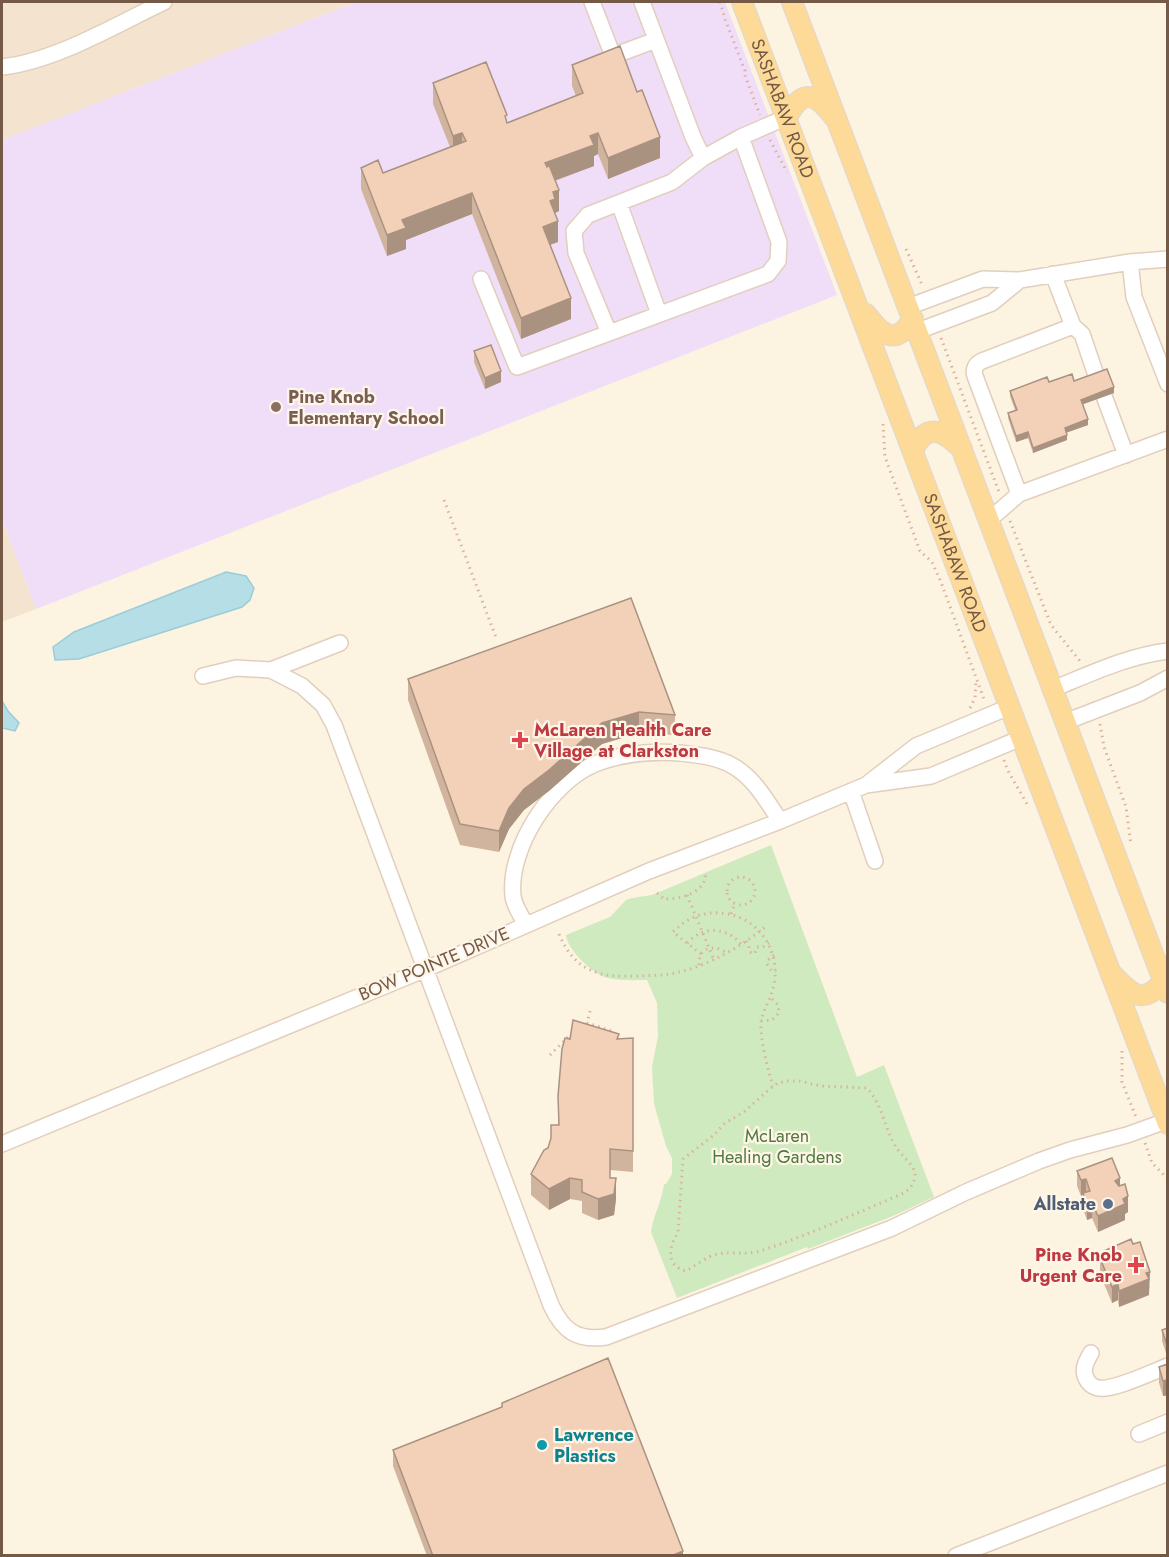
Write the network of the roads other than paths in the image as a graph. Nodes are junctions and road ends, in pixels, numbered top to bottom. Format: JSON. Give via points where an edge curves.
{"nodes":[{"id":1,"x":164,"y":2,"type":"edge"},
{"id":2,"x":592,"y":2,"type":"edge"},
{"id":3,"x":642,"y":2,"type":"edge"},
{"id":4,"x":742,"y":2,"type":"edge"},
{"id":5,"x":792,"y":2,"type":"edge"},
{"id":6,"x":656,"y":40,"type":"junction"},
{"id":7,"x":2,"y":67,"type":"edge"},
{"id":8,"x":787,"y":117,"type":"junction"},
{"id":9,"x":839,"y":124,"type":"junction"},
{"id":10,"x":741,"y":137,"type":"junction"},
{"id":11,"x":703,"y":158,"type":"junction"},
{"id":12,"x":619,"y":203,"type":"junction"},
{"id":13,"x":1167,"y":259,"type":"edge"},
{"id":14,"x":1130,"y":262,"type":"junction"},
{"id":15,"x":1053,"y":274,"type":"junction"},
{"id":16,"x":481,"y":279,"type":"dead end"},
{"id":17,"x":1020,"y":280,"type":"junction"},
{"id":18,"x":856,"y":300,"type":"junction"},
{"id":19,"x":659,"y":314,"type":"junction"},
{"id":20,"x":913,"y":319,"type":"junction"},
{"id":21,"x":1073,"y":326,"type":"junction"},
{"id":22,"x":609,"y":333,"type":"junction"},
{"id":23,"x":1097,"y":378,"type":"edge"},
{"id":24,"x":1167,"y":384,"type":"edge"},
{"id":25,"x":1104,"y":396,"type":"edge"},
{"id":26,"x":1167,"y":439,"type":"edge"},
{"id":27,"x":962,"y":449,"type":"junction"},
{"id":28,"x":913,"y":450,"type":"junction"},
{"id":29,"x":1126,"y":454,"type":"junction"},
{"id":30,"x":1019,"y":494,"type":"junction"},
{"id":31,"x":989,"y":520,"type":"junction"},
{"id":32,"x":340,"y":643,"type":"dead end"},
{"id":33,"x":1167,"y":651,"type":"edge"},
{"id":34,"x":271,"y":670,"type":"junction"},
{"id":35,"x":203,"y":676,"type":"dead end"},
{"id":36,"x":1167,"y":678,"type":"edge"},
{"id":37,"x":1053,"y":689,"type":"junction"},
{"id":38,"x":1009,"y":707,"type":"junction"},
{"id":39,"x":1065,"y":722,"type":"junction"},
{"id":40,"x":1021,"y":738,"type":"junction"},
{"id":41,"x":866,"y":785,"type":"junction"},
{"id":42,"x":851,"y":791,"type":"junction"},
{"id":43,"x":780,"y":821,"type":"junction"},
{"id":44,"x":874,"y":861,"type":"dead end"},
{"id":45,"x":526,"y":925,"type":"junction"},
{"id":46,"x":426,"y":969,"type":"junction"},
{"id":47,"x":1110,"y":971,"type":"junction"},
{"id":48,"x":1165,"y":987,"type":"edge"},
{"id":49,"x":1167,"y":1122,"type":"edge"},
{"id":50,"x":2,"y":1144,"type":"edge"},
{"id":51,"x":1092,"y":1353,"type":"dead end"},
{"id":52,"x":1167,"y":1366,"type":"edge"},
{"id":53,"x":1167,"y":1422,"type":"edge"},
{"id":54,"x":1139,"y":1434,"type":"dead end"},
{"id":55,"x":1167,"y":1473,"type":"edge"},
{"id":56,"x":956,"y":1556,"type":"edge"}],
"edges":[{"from":1,"to":7,"type":"street","via":[[72,47]]},
{"from":2,"to":6,"type":"street","via":[[613,56]]},
{"from":3,"to":6,"type":"street"},
{"from":4,"to":8,"type":"main road","name":"SASHABAW ROAD"},
{"from":5,"to":9,"type":"main road"},
{"from":6,"to":11,"type":"street"},
{"from":8,"to":9,"type":"main road","via":[[796,103],[812,98],[823,103]]},
{"from":8,"to":10,"type":"street"},
{"from":8,"to":18,"type":"main road","name":"SASHABAW ROAD"},
{"from":9,"to":20,"type":"main road"},
{"from":10,"to":11,"type":"street"},
{"from":10,"to":19,"type":"street","via":[[779,242],[778,261],[768,274]]},
{"from":11,"to":12,"type":"street","via":[[672,182]]},
{"from":12,"to":19,"type":"street"},
{"from":12,"to":22,"type":"street","via":[[588,215],[573,231],[576,253]]},
{"from":13,"to":14,"type":"street"},
{"from":14,"to":15,"type":"street"},
{"from":14,"to":24,"type":"street","via":[[1134,297]]},
{"from":15,"to":17,"type":"street"},
{"from":15,"to":21,"type":"street"},
{"from":16,"to":22,"type":"street","via":[[517,367]]},
{"from":17,"to":20,"type":"street","via":[[992,303],[936,324]]},
{"from":17,"to":20,"type":"street","via":[[983,279],[927,300]]},
{"from":18,"to":20,"type":"main road","via":[[884,334],[902,333]]},
{"from":18,"to":28,"type":"main road","name":"SASHABAW ROAD"},
{"from":19,"to":22,"type":"street"},
{"from":20,"to":27,"type":"main road"},
{"from":21,"to":23,"type":"street","via":[[1082,334]]},
{"from":21,"to":30,"type":"street","via":[[982,361],[974,370]]},
{"from":25,"to":29,"type":"street"},
{"from":26,"to":29,"type":"street"},
{"from":27,"to":28,"type":"main road","via":[[948,436],[935,432],[920,439]]},
{"from":27,"to":31,"type":"main road"},
{"from":28,"to":38,"type":"main road","name":"SASHABAW ROAD"},
{"from":29,"to":30,"type":"street"},
{"from":30,"to":31,"type":"street"},
{"from":31,"to":37,"type":"main road"},
{"from":32,"to":34,"type":"street"},
{"from":33,"to":37,"type":"street","via":[[1133,658]]},
{"from":34,"to":35,"type":"street","via":[[236,668]]},
{"from":34,"to":46,"type":"street","via":[[302,686],[323,705],[334,725]]},
{"from":36,"to":39,"type":"street","via":[[1140,693]]},
{"from":37,"to":39,"type":"main road"},
{"from":38,"to":40,"type":"main road","name":"SASHABAW ROAD"},
{"from":38,"to":41,"type":"street","name":"BOW POINTE DRIVE","via":[[916,746]]},
{"from":39,"to":48,"type":"main road"},
{"from":40,"to":41,"type":"street","name":"BOW POINTE DRIVE","via":[[931,776]]},
{"from":40,"to":47,"type":"main road","name":"SASHABAW ROAD"},
{"from":41,"to":42,"type":"street","name":"BOW POINTE DRIVE"},
{"from":42,"to":43,"type":"street","name":"BOW POINTE DRIVE"},
{"from":42,"to":44,"type":"street"},
{"from":43,"to":45,"type":"street","name":"BOW POINTE DRIVE","via":[[649,871]]},
{"from":43,"to":45,"type":"street","via":[[747,777],[719,760],[644,752],[594,765],[546,802],[522,846],[515,867],[513,898]]},
{"from":45,"to":46,"type":"street","name":"BOW POINTE DRIVE"},
{"from":46,"to":49,"type":"street","via":[[551,1305],[566,1329],[592,1339],[892,1228],[1049,1157]]},
{"from":46,"to":50,"type":"street","name":"BOW POINTE DRIVE"},
{"from":47,"to":48,"type":"main road","via":[[1137,995]]},
{"from":47,"to":49,"type":"main road","name":"SASHABAW ROAD"},
{"from":51,"to":52,"type":"street","via":[[1084,1371],[1092,1386],[1099,1388],[1110,1388]]},
{"from":53,"to":54,"type":"street"},
{"from":55,"to":56,"type":"street"}]}
